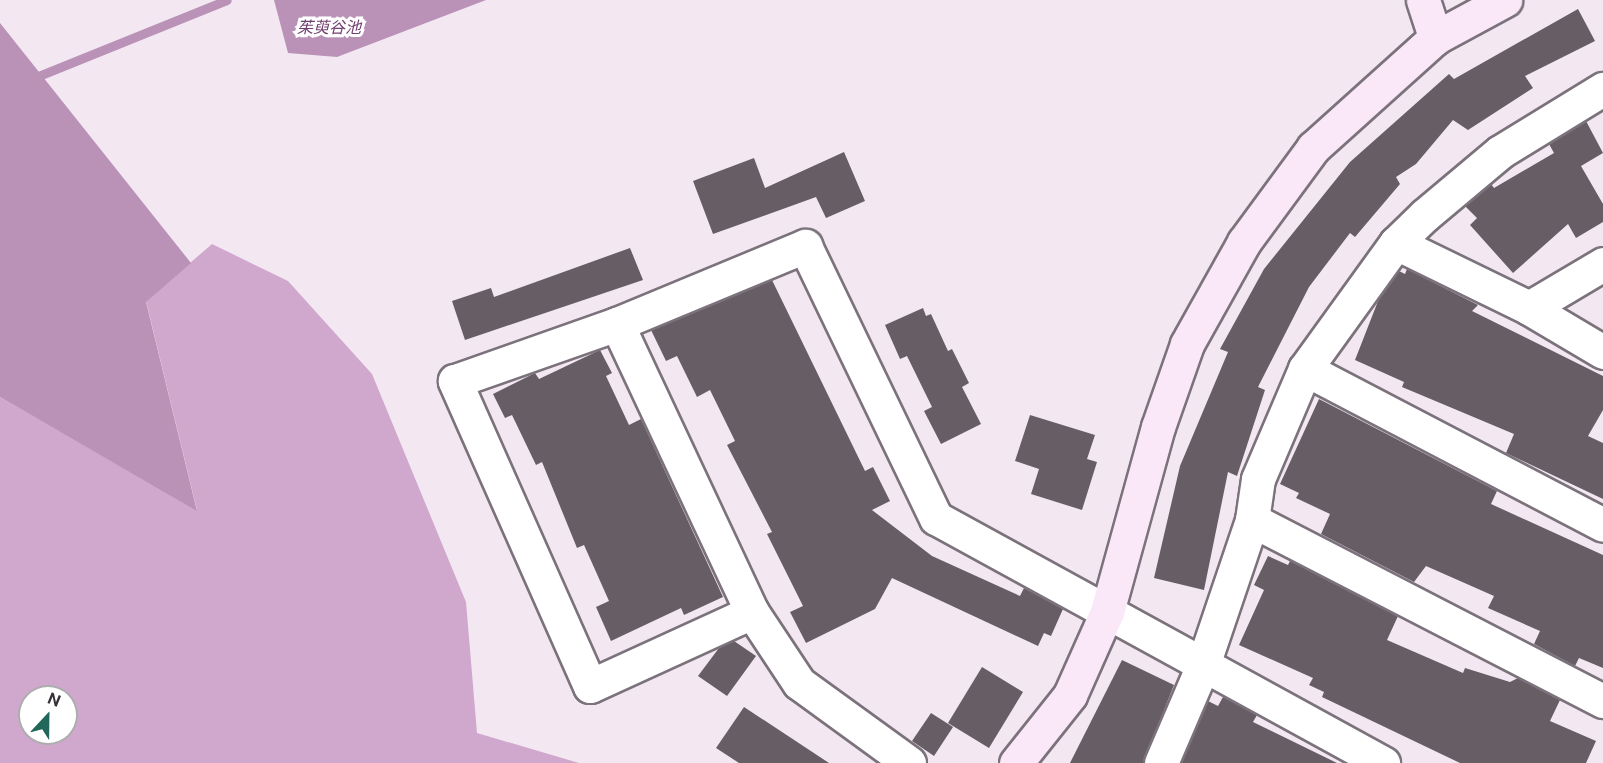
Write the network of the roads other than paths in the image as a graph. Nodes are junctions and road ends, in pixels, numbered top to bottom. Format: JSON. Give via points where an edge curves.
{"nodes":[{"id":1,"x":1423,"y":0,"type":"edge"},
{"id":2,"x":1505,"y":0,"type":"edge"},
{"id":3,"x":1435,"y":38,"type":"junction"},
{"id":4,"x":1603,"y":89,"type":"edge"},
{"id":5,"x":1396,"y":243,"type":"junction"},
{"id":6,"x":1603,"y":264,"type":"edge"},
{"id":7,"x":1529,"y":308,"type":"junction"},
{"id":8,"x":617,"y":324,"type":"junction"},
{"id":9,"x":1603,"y":352,"type":"edge"},
{"id":10,"x":1305,"y":369,"type":"junction"},
{"id":11,"x":1252,"y":520,"type":"junction"},
{"id":12,"x":1603,"y":525,"type":"edge"},
{"id":13,"x":752,"y":612,"type":"junction"},
{"id":14,"x":1107,"y":612,"type":"junction"},
{"id":15,"x":1203,"y":665,"type":"junction"},
{"id":16,"x":1603,"y":701,"type":"edge"},
{"id":17,"x":909,"y":763,"type":"edge"},
{"id":18,"x":1016,"y":763,"type":"edge"},
{"id":19,"x":1161,"y":763,"type":"edge"},
{"id":20,"x":1383,"y":763,"type":"edge"}],
"edges":[{"from":1,"to":3,"type":"street"},
{"from":2,"to":3,"type":"street"},
{"from":3,"to":14,"type":"street","via":[[1313,148],[1244,242],[1187,344],[1158,427]]},
{"from":4,"to":5,"type":"street","via":[[1500,152]]},
{"from":5,"to":7,"type":"street"},
{"from":5,"to":10,"type":"street"},
{"from":6,"to":7,"type":"street"},
{"from":7,"to":9,"type":"street"},
{"from":8,"to":13,"type":"street"},
{"from":8,"to":13,"type":"street","via":[[455,381],[590,686]]},
{"from":8,"to":14,"type":"street","via":[[805,246],[936,518]]},
{"from":10,"to":11,"type":"street","via":[[1258,478]]},
{"from":10,"to":12,"type":"street"},
{"from":11,"to":15,"type":"street"},
{"from":11,"to":16,"type":"street"},
{"from":13,"to":17,"type":"street","via":[[799,683]]},
{"from":14,"to":15,"type":"street"},
{"from":14,"to":18,"type":"street","via":[[1070,695]]},
{"from":15,"to":19,"type":"street"},
{"from":15,"to":20,"type":"street"}]}
